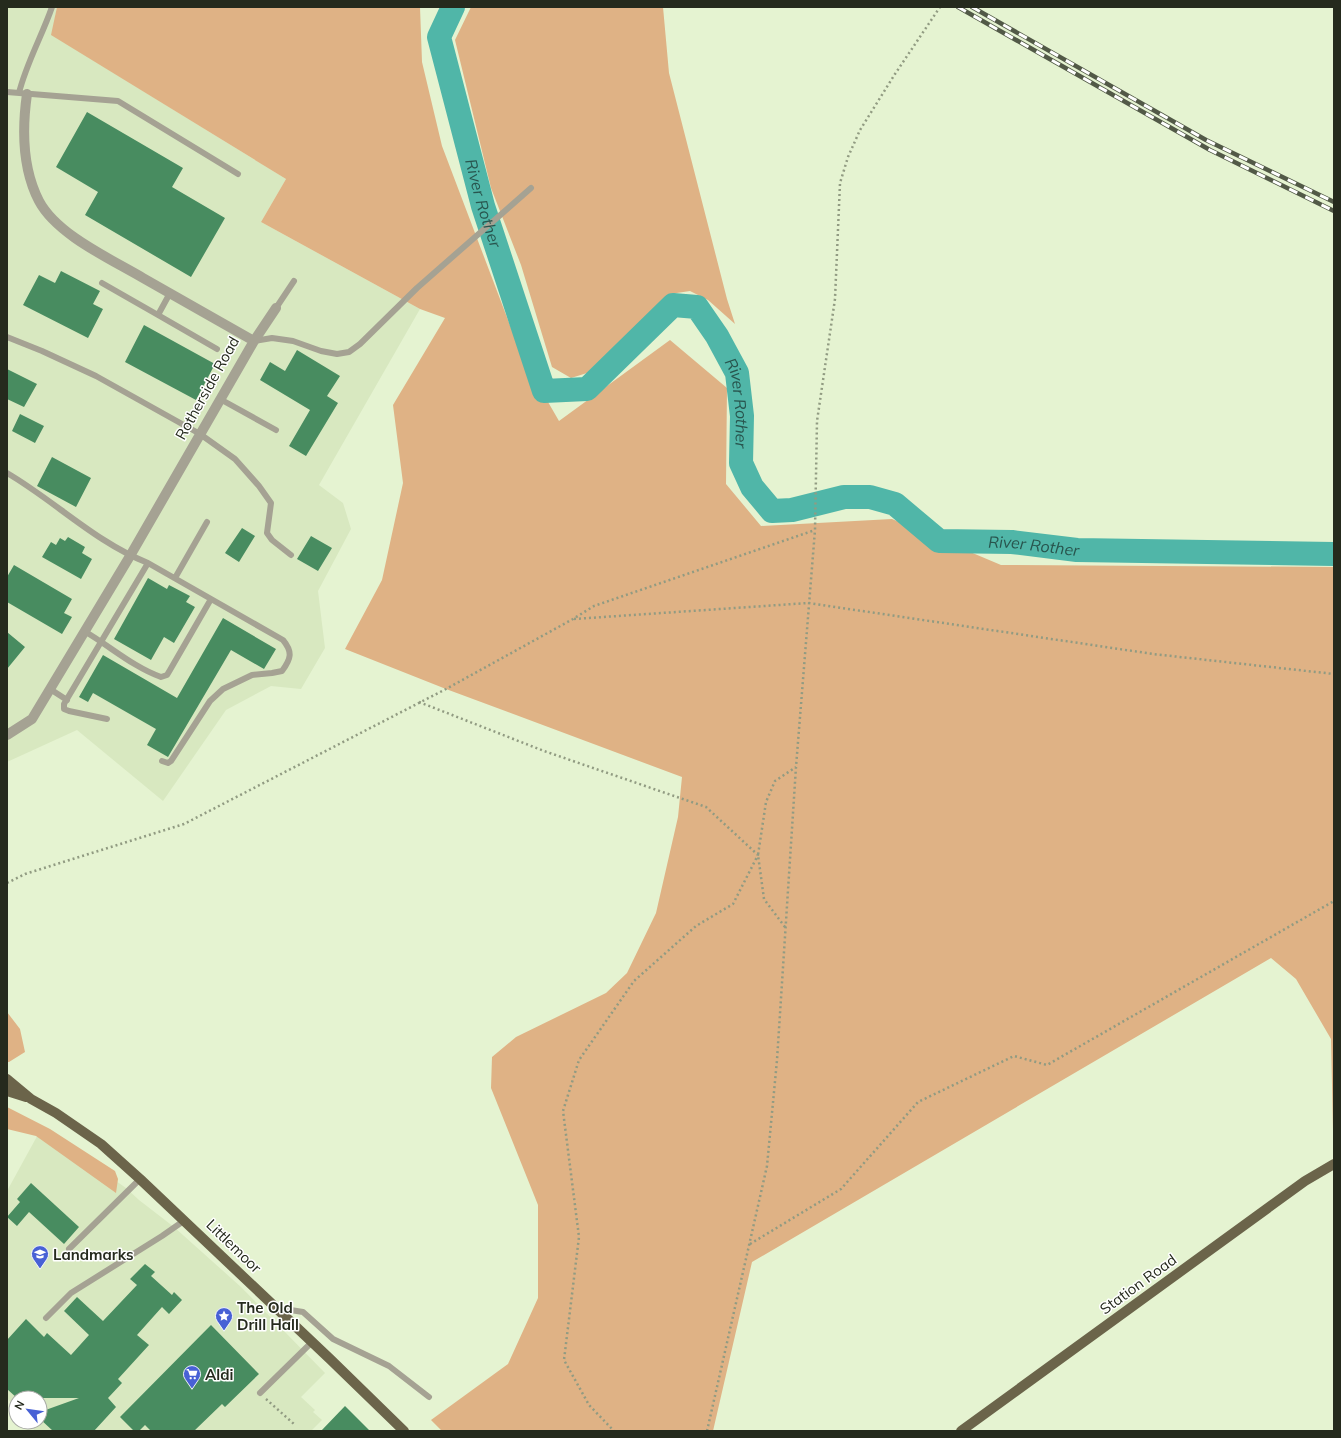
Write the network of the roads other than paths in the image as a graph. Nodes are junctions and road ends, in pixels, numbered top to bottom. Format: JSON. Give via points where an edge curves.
{"nodes":[{"id":1,"x":52,"y":7,"type":"edge"},
{"id":2,"x":7,"y":92,"type":"edge"},
{"id":3,"x":23,"y":93,"type":"junction"},
{"id":4,"x":238,"y":174,"type":"dead end"},
{"id":5,"x":531,"y":188,"type":"dead end"},
{"id":6,"x":294,"y":282,"type":"dead end"},
{"id":7,"x":102,"y":283,"type":"dead end"},
{"id":8,"x":170,"y":293,"type":"junction"},
{"id":9,"x":276,"y":308,"type":"joint"},
{"id":10,"x":158,"y":315,"type":"junction"},
{"id":11,"x":7,"y":337,"type":"edge"},
{"id":12,"x":254,"y":342,"type":"junction"},
{"id":13,"x":217,"y":348,"type":"dead end"},
{"id":14,"x":220,"y":399,"type":"junction"},
{"id":15,"x":276,"y":430,"type":"dead end"},
{"id":16,"x":200,"y":434,"type":"junction"},
{"id":17,"x":7,"y":473,"type":"edge"},
{"id":18,"x":207,"y":522,"type":"dead end"},
{"id":19,"x":291,"y":555,"type":"dead end"},
{"id":20,"x":130,"y":556,"type":"junction"},
{"id":21,"x":148,"y":563,"type":"junction"},
{"id":22,"x":175,"y":578,"type":"junction"},
{"id":23,"x":211,"y":599,"type":"junction"},
{"id":24,"x":84,"y":631,"type":"junction"},
{"id":25,"x":101,"y":642,"type":"junction"},
{"id":26,"x":50,"y":689,"type":"junction"},
{"id":27,"x":67,"y":700,"type":"junction"},
{"id":28,"x":107,"y":719,"type":"dead end"},
{"id":29,"x":7,"y":736,"type":"edge"},
{"id":30,"x":162,"y":761,"type":"dead end"},
{"id":31,"x":7,"y":1079,"type":"edge"},
{"id":32,"x":7,"y":1091,"type":"edge"},
{"id":33,"x":31,"y":1099,"type":"junction"},
{"id":34,"x":1334,"y":1164,"type":"edge"},
{"id":35,"x":140,"y":1179,"type":"junction"},
{"id":36,"x":185,"y":1220,"type":"junction"},
{"id":37,"x":69,"y":1250,"type":"dead end"},
{"id":38,"x":277,"y":1308,"type":"junction"},
{"id":39,"x":46,"y":1318,"type":"dead end"},
{"id":40,"x":312,"y":1342,"type":"junction"},
{"id":41,"x":260,"y":1394,"type":"road end"},
{"id":42,"x":429,"y":1397,"type":"dead end"},
{"id":43,"x":404,"y":1431,"type":"edge"},
{"id":44,"x":961,"y":1431,"type":"edge"}],
"edges":[{"from":1,"to":3,"type":"lane","via":[[23,77]]},
{"from":2,"to":3,"type":"lane"},
{"from":3,"to":4,"type":"lane","via":[[118,102]]},
{"from":3,"to":8,"type":"street","name":"Rotherside Road","via":[[26,157],[34,187],[48,212],[75,237]]},
{"from":5,"to":12,"type":"lane","via":[[461,248],[349,352],[337,354],[294,341],[272,338]]},
{"from":6,"to":9,"type":"lane"},
{"from":7,"to":10,"type":"lane"},
{"from":8,"to":10,"type":"lane"},
{"from":8,"to":12,"type":"street","name":"Rotherside Road"},
{"from":9,"to":12,"type":"street"},
{"from":10,"to":13,"type":"lane"},
{"from":11,"to":16,"type":"lane","via":[[96,376]]},
{"from":12,"to":14,"type":"street","name":"Rotherside Road"},
{"from":14,"to":15,"type":"lane"},
{"from":14,"to":16,"type":"street","name":"Rotherside Road"},
{"from":16,"to":19,"type":"lane","via":[[235,459],[263,492],[271,503],[266,532]]},
{"from":16,"to":20,"type":"street","name":"Rotherside Road"},
{"from":17,"to":20,"type":"lane","via":[[41,494],[99,538]]},
{"from":18,"to":22,"type":"lane"},
{"from":20,"to":21,"type":"lane"},
{"from":20,"to":24,"type":"street","name":"Rotherside Road"},
{"from":21,"to":22,"type":"lane"},
{"from":21,"to":25,"type":"lane"},
{"from":22,"to":23,"type":"lane"},
{"from":23,"to":25,"type":"lane","via":[[170,670],[161,677]]},
{"from":23,"to":30,"type":"lane","via":[[283,640],[290,656],[282,671],[252,676],[223,689],[210,700],[172,761]]},
{"from":24,"to":25,"type":"lane"},
{"from":24,"to":26,"type":"street","name":"Rotherside Road"},
{"from":25,"to":27,"type":"lane"},
{"from":26,"to":27,"type":"lane"},
{"from":26,"to":29,"type":"street","name":"Rotherside Road","via":[[32,719]]},
{"from":27,"to":28,"type":"lane","via":[[64,709]]},
{"from":31,"to":33,"type":"main road","name":"Littlemoor"},
{"from":32,"to":33,"type":"main road","name":"Littlemoor"},
{"from":33,"to":35,"type":"main road","name":"Littlemoor","via":[[101,1144]]},
{"from":34,"to":44,"type":"main road","name":"Station Road","via":[[1305,1181]]},
{"from":35,"to":36,"type":"main road","name":"Littlemoor"},
{"from":35,"to":37,"type":"lane"},
{"from":36,"to":38,"type":"main road","name":"Littlemoor"},
{"from":36,"to":39,"type":"lane","via":[[72,1293]]},
{"from":38,"to":40,"type":"main road","name":"Littlemoor"},
{"from":38,"to":42,"type":"lane","via":[[303,1312],[333,1340],[389,1366]]},
{"from":40,"to":41,"type":"lane"},
{"from":40,"to":43,"type":"main road","name":"Littlemoor"}]}
